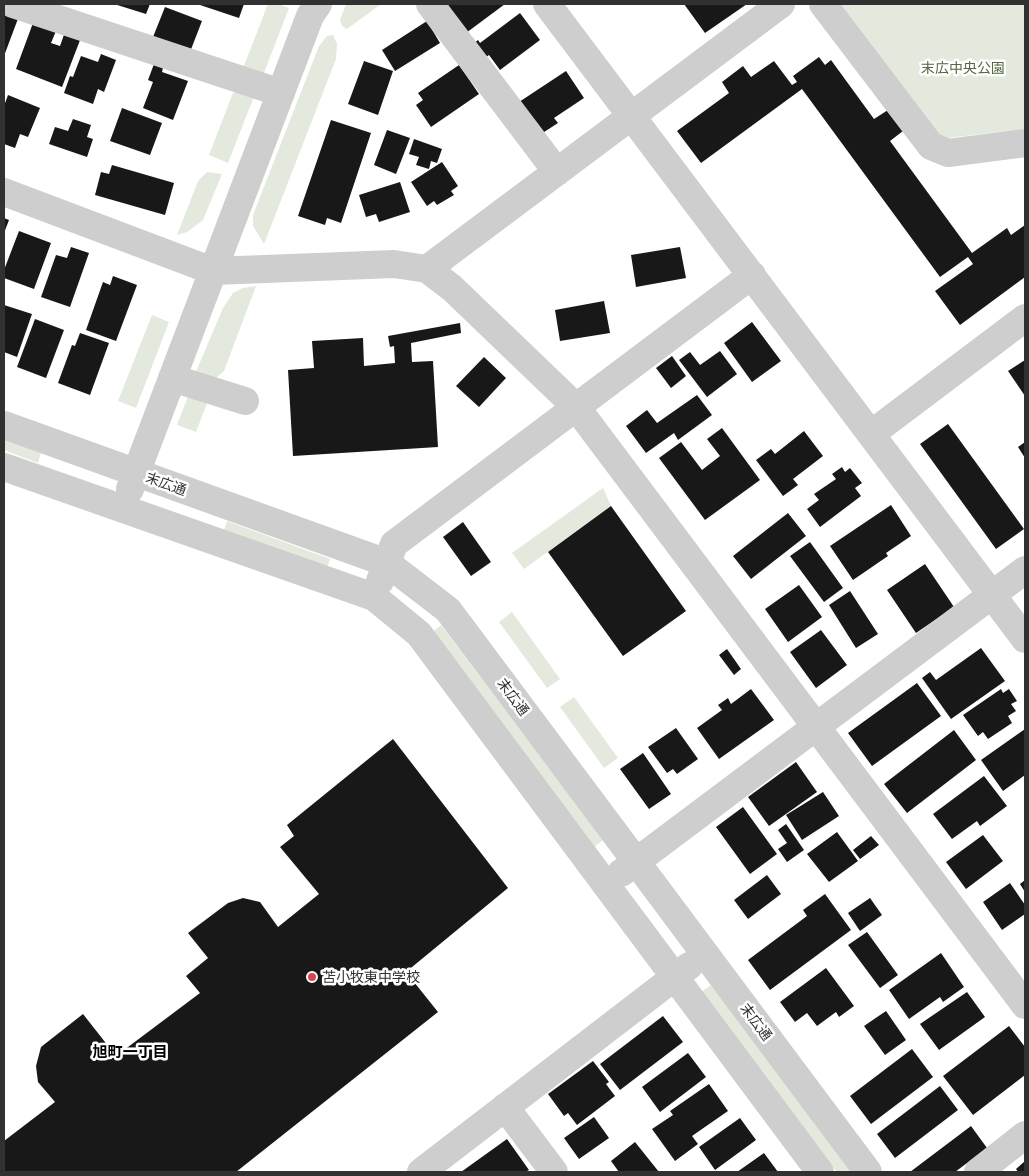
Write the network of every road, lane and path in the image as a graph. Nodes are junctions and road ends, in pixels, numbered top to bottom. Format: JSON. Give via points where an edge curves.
{"nodes":[{"id":1,"x":13,"y":4,"type":"edge"},
{"id":2,"x":318,"y":4,"type":"edge"},
{"id":3,"x":430,"y":4,"type":"edge"},
{"id":4,"x":547,"y":4,"type":"edge"},
{"id":5,"x":781,"y":4,"type":"edge"},
{"id":6,"x":823,"y":4,"type":"edge"},
{"id":7,"x":281,"y":93,"type":"junction"},
{"id":8,"x":632,"y":116,"type":"junction"},
{"id":9,"x":1025,"y":143,"type":"edge"},
{"id":10,"x":557,"y":172,"type":"junction"},
{"id":11,"x":4,"y":192,"type":"edge"},
{"id":12,"x":427,"y":270,"type":"junction"},
{"id":13,"x":213,"y":271,"type":"junction"},
{"id":14,"x":752,"y":275,"type":"junction"},
{"id":15,"x":1025,"y":318,"type":"edge"},
{"id":16,"x":172,"y":378,"type":"junction"},
{"id":17,"x":245,"y":401,"type":"dead end"},
{"id":18,"x":576,"y":407,"type":"junction"},
{"id":19,"x":4,"y":425,"type":"edge"},
{"id":20,"x":871,"y":434,"type":"junction"},
{"id":21,"x":4,"y":467,"type":"edge"},
{"id":22,"x":136,"y":473,"type":"junction"},
{"id":23,"x":122,"y":509,"type":"junction"},
{"id":24,"x":387,"y":563,"type":"junction"},
{"id":25,"x":1025,"y":570,"type":"edge"},
{"id":26,"x":992,"y":595,"type":"junction"},
{"id":27,"x":374,"y":597,"type":"junction"},
{"id":28,"x":1025,"y":639,"type":"edge"},
{"id":29,"x":816,"y":727,"type":"junction"},
{"id":30,"x":636,"y":862,"type":"junction"},
{"id":31,"x":606,"y":885,"type":"junction"},
{"id":32,"x":705,"y":954,"type":"junction"},
{"id":33,"x":675,"y":977,"type":"junction"},
{"id":34,"x":1025,"y":1005,"type":"edge"},
{"id":35,"x":505,"y":1107,"type":"junction"},
{"id":36,"x":1025,"y":1135,"type":"edge"},
{"id":37,"x":421,"y":1172,"type":"edge"},
{"id":38,"x":554,"y":1172,"type":"edge"},
{"id":39,"x":820,"y":1172,"type":"edge"},
{"id":40,"x":868,"y":1172,"type":"edge"},
{"id":41,"x":978,"y":1172,"type":"edge"}],
"edges":[{"from":1,"to":7,"type":"street"},
{"from":2,"to":7,"type":"street","via":[[310,16]]},
{"from":3,"to":10,"type":"street"},
{"from":4,"to":8,"type":"street"},
{"from":5,"to":8,"type":"street"},
{"from":6,"to":9,"type":"street","via":[[931,146],[948,153]]},
{"from":7,"to":13,"type":"street"},
{"from":8,"to":10,"type":"street"},
{"from":8,"to":14,"type":"street"},
{"from":10,"to":12,"type":"street"},
{"from":11,"to":13,"type":"street"},
{"from":12,"to":13,"type":"street","via":[[394,264]]},
{"from":12,"to":18,"type":"street","via":[[452,288]]},
{"from":13,"to":16,"type":"street"},
{"from":14,"to":18,"type":"street"},
{"from":14,"to":20,"type":"street"},
{"from":15,"to":20,"type":"street"},
{"from":16,"to":17,"type":"street"},
{"from":16,"to":22,"type":"street"},
{"from":18,"to":24,"type":"street","via":[[394,544]]},
{"from":18,"to":29,"type":"street"},
{"from":19,"to":22,"type":"street","name":"末広通"},
{"from":20,"to":26,"type":"street"},
{"from":21,"to":23,"type":"street"},
{"from":22,"to":23,"type":"street"},
{"from":22,"to":24,"type":"street","name":"末広通"},
{"from":23,"to":27,"type":"street"},
{"from":24,"to":27,"type":"street"},
{"from":24,"to":30,"type":"street","name":"末広通","via":[[448,610]]},
{"from":25,"to":26,"type":"street"},
{"from":26,"to":28,"type":"street"},
{"from":26,"to":29,"type":"street"},
{"from":27,"to":31,"type":"street","via":[[419,634]]},
{"from":29,"to":30,"type":"street"},
{"from":29,"to":34,"type":"street"},
{"from":30,"to":31,"type":"street"},
{"from":30,"to":32,"type":"street","name":"末広通"},
{"from":31,"to":33,"type":"street"},
{"from":32,"to":33,"type":"street"},
{"from":32,"to":40,"type":"street","name":"末広通"},
{"from":33,"to":35,"type":"street"},
{"from":33,"to":39,"type":"street"},
{"from":35,"to":37,"type":"street"},
{"from":35,"to":38,"type":"street"},
{"from":36,"to":41,"type":"street"}]}
